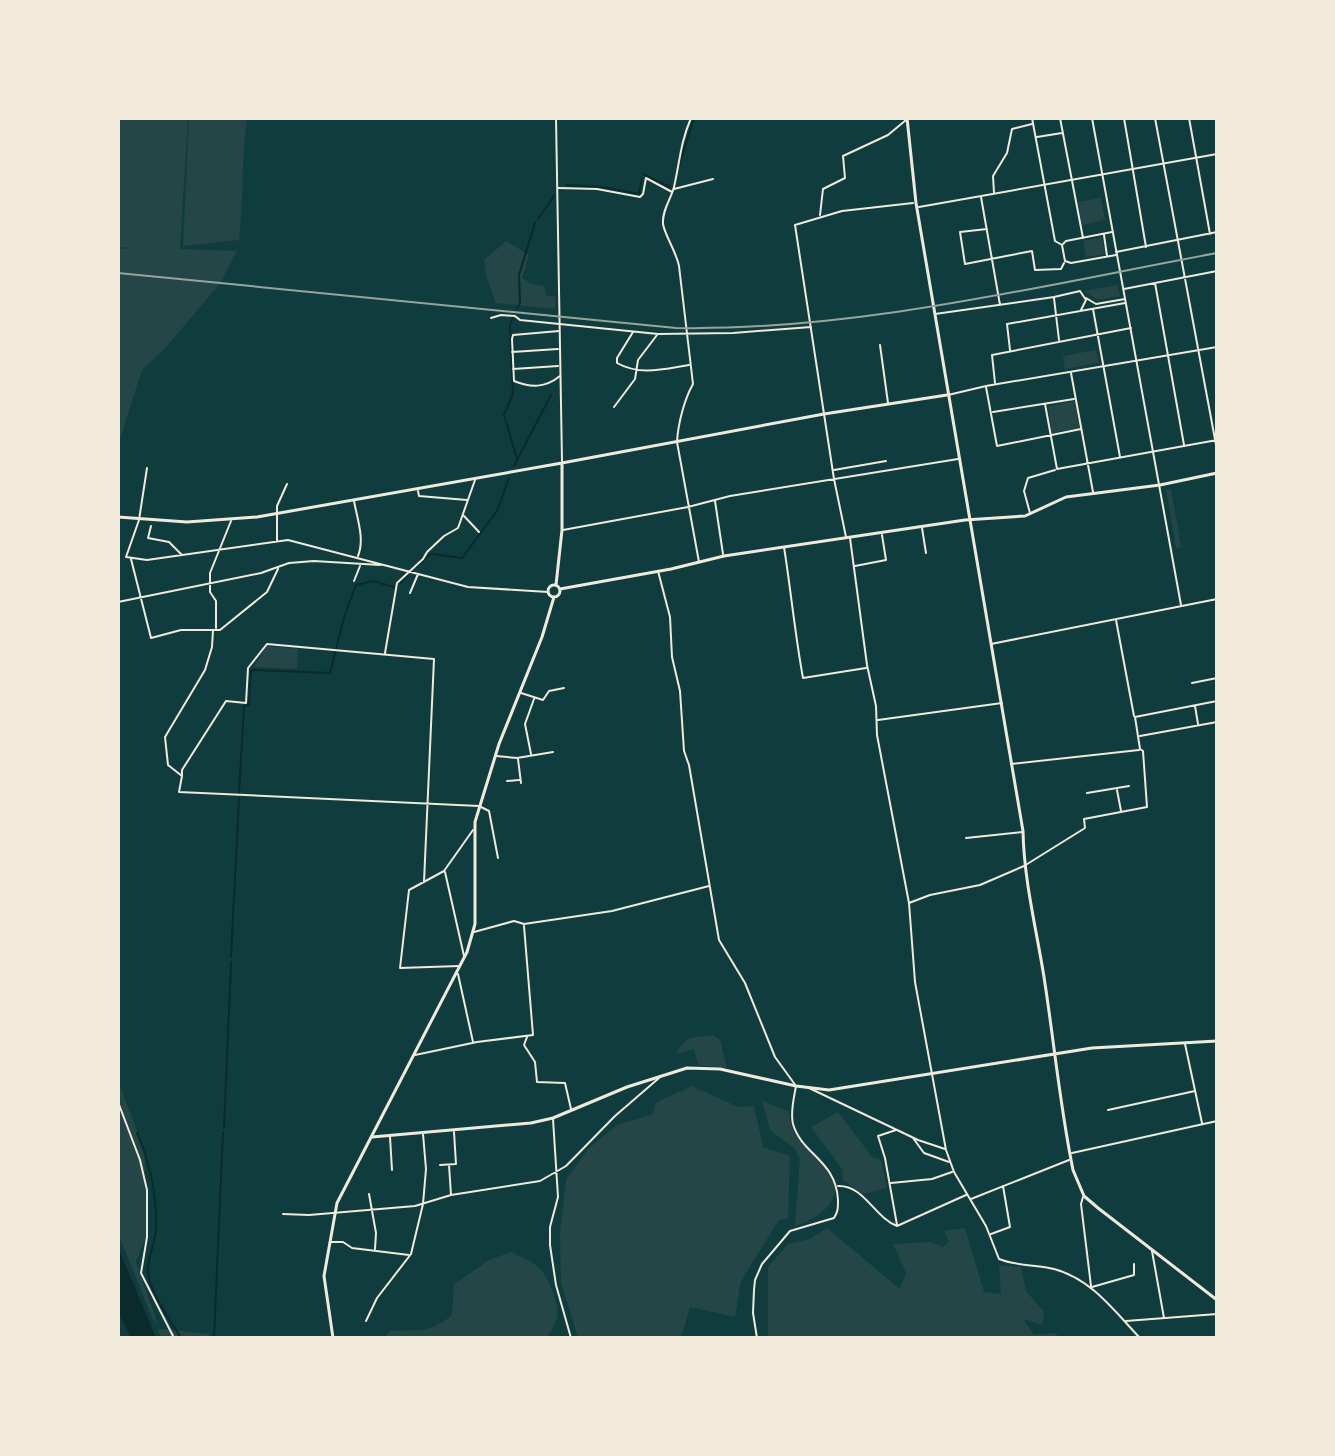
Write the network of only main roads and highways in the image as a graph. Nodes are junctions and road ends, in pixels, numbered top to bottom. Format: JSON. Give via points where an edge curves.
{"nodes":[{"id":1,"x":907,"y":119,"type":"edge"},
{"id":2,"x":947,"y":395,"type":"junction"},
{"id":3,"x":562,"y":463,"type":"junction"},
{"id":4,"x":1217,"y":473,"type":"edge"},
{"id":5,"x":118,"y":517,"type":"edge"},
{"id":6,"x":970,"y":520,"type":"junction"},
{"id":7,"x":556,"y":585,"type":"junction"},
{"id":8,"x":560,"y":589,"type":"junction"},
{"id":9,"x":554,"y":597,"type":"junction"},
{"id":10,"x":1217,"y":1041,"type":"edge"},
{"id":11,"x":1056,"y":1055,"type":"junction"},
{"id":12,"x":372,"y":1137,"type":"junction"},
{"id":13,"x":1217,"y":1300,"type":"edge"},
{"id":14,"x":333,"y":1338,"type":"edge"}],
"edges":[{"from":1,"to":2,"type":"main road"},
{"from":2,"to":3,"type":"main road"},
{"from":2,"to":6,"type":"main road"},
{"from":3,"to":5,"type":"main road","via":[[232,520]]},
{"from":3,"to":7,"type":"main road"},
{"from":4,"to":6,"type":"main road","via":[[1066,497],[1030,515]]},
{"from":6,"to":8,"type":"main road","via":[[724,556]]},
{"from":6,"to":11,"type":"main road"},
{"from":7,"to":8,"type":"main road"},
{"from":7,"to":9,"type":"main road","via":[[548,592]]},
{"from":8,"to":9,"type":"main road"},
{"from":9,"to":12,"type":"main road","via":[[479,806],[473,932]]},
{"from":10,"to":11,"type":"main road"},
{"from":11,"to":12,"type":"main road","via":[[829,1090],[720,1069],[687,1068],[553,1118]]},
{"from":11,"to":13,"type":"main road","via":[[1071,1159],[1084,1196]]},
{"from":12,"to":14,"type":"main road","via":[[335,1213],[324,1276]]}]}
